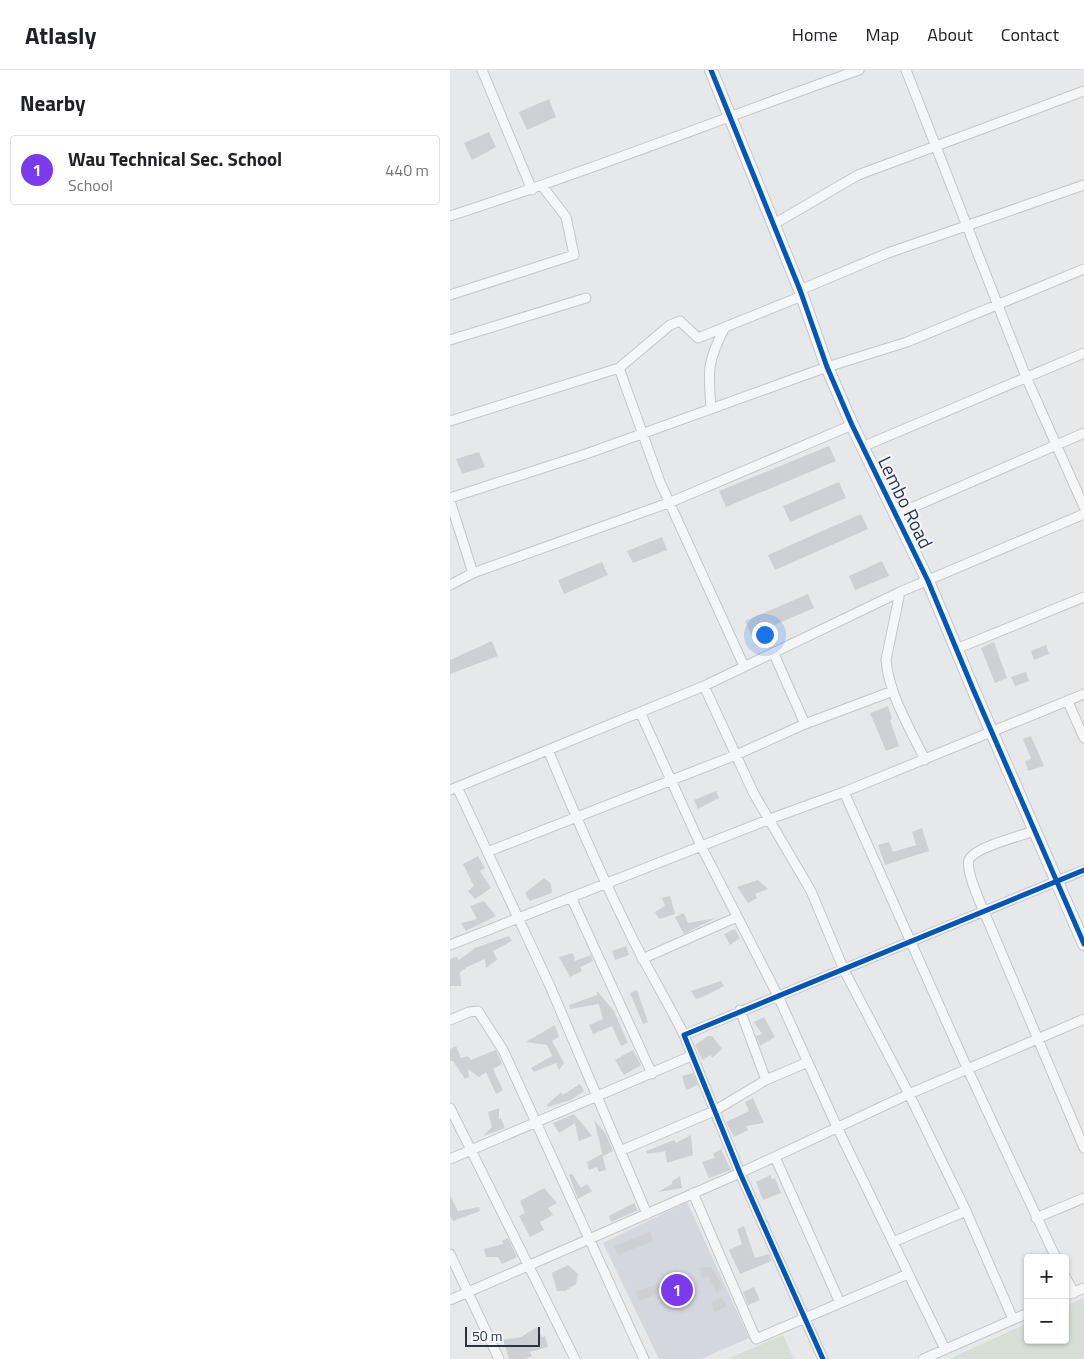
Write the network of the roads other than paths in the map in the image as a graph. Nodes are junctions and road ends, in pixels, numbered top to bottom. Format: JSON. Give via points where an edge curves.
{"nodes":[{"id":1,"x":482,"y":70,"type":"edge"},
{"id":2,"x":711,"y":70,"type":"edge"},
{"id":3,"x":859,"y":70,"type":"edge"},
{"id":4,"x":906,"y":70,"type":"edge"},
{"id":5,"x":1084,"y":91,"type":"edge"},
{"id":6,"x":729,"y":116,"type":"junction"},
{"id":7,"x":935,"y":145,"type":"junction"},
{"id":8,"x":1084,"y":185,"type":"edge"},
{"id":9,"x":543,"y":187,"type":"junction"},
{"id":10,"x":532,"y":190,"type":"junction"},
{"id":11,"x":450,"y":216,"type":"edge"},
{"id":12,"x":774,"y":224,"type":"junction"},
{"id":13,"x":967,"y":224,"type":"junction"},
{"id":14,"x":1084,"y":270,"type":"edge"},
{"id":15,"x":801,"y":293,"type":"junction"},
{"id":16,"x":450,"y":295,"type":"edge"},
{"id":17,"x":586,"y":298,"type":"dead end"},
{"id":18,"x":997,"y":304,"type":"junction"},
{"id":19,"x":725,"y":327,"type":"junction"},
{"id":20,"x":450,"y":340,"type":"edge"},
{"id":21,"x":1084,"y":353,"type":"edge"},
{"id":22,"x":827,"y":367,"type":"junction"},
{"id":23,"x":619,"y":368,"type":"junction"},
{"id":24,"x":1026,"y":377,"type":"junction"},
{"id":25,"x":711,"y":408,"type":"junction"},
{"id":26,"x":450,"y":421,"type":"edge"},
{"id":27,"x":852,"y":425,"type":"junction"},
{"id":28,"x":644,"y":433,"type":"junction"},
{"id":29,"x":1084,"y":433,"type":"edge"},
{"id":30,"x":1058,"y":444,"type":"junction"},
{"id":31,"x":862,"y":447,"type":"junction"},
{"id":32,"x":450,"y":500,"type":"edge"},
{"id":33,"x":671,"y":502,"type":"junction"},
{"id":34,"x":1084,"y":507,"type":"edge"},
{"id":35,"x":1084,"y":514,"type":"edge"},
{"id":36,"x":895,"y":515,"type":"junction"},
{"id":37,"x":473,"y":573,"type":"junction"},
{"id":38,"x":928,"y":581,"type":"junction"},
{"id":39,"x":450,"y":585,"type":"edge"},
{"id":40,"x":900,"y":592,"type":"junction"},
{"id":41,"x":1084,"y":597,"type":"edge"},
{"id":42,"x":956,"y":650,"type":"junction"},
{"id":43,"x":774,"y":654,"type":"junction"},
{"id":44,"x":744,"y":666,"type":"junction"},
{"id":45,"x":704,"y":686,"type":"junction"},
{"id":46,"x":893,"y":691,"type":"junction"},
{"id":47,"x":1084,"y":694,"type":"edge"},
{"id":48,"x":1068,"y":702,"type":"junction"},
{"id":49,"x":640,"y":712,"type":"junction"},
{"id":50,"x":805,"y":724,"type":"junction"},
{"id":51,"x":992,"y":733,"type":"junction"},
{"id":52,"x":1084,"y":738,"type":"edge"},
{"id":53,"x":548,"y":750,"type":"junction"},
{"id":54,"x":736,"y":755,"type":"junction"},
{"id":55,"x":925,"y":760,"type":"junction"},
{"id":56,"x":672,"y":780,"type":"junction"},
{"id":57,"x":453,"y":788,"type":"edge"},
{"id":58,"x":844,"y":792,"type":"junction"},
{"id":59,"x":576,"y":818,"type":"junction"},
{"id":60,"x":770,"y":819,"type":"junction"},
{"id":61,"x":1034,"y":831,"type":"junction"},
{"id":62,"x":701,"y":846,"type":"junction"},
{"id":63,"x":487,"y":852,"type":"junction"},
{"id":64,"x":1084,"y":870,"type":"edge"},
{"id":65,"x":1057,"y":881,"type":"junction"},
{"id":66,"x":606,"y":883,"type":"junction"},
{"id":67,"x":571,"y":897,"type":"junction"},
{"id":68,"x":984,"y":912,"type":"junction"},
{"id":69,"x":737,"y":917,"type":"junction"},
{"id":70,"x":520,"y":919,"type":"junction"},
{"id":71,"x":911,"y":942,"type":"junction"},
{"id":72,"x":450,"y":944,"type":"edge"},
{"id":73,"x":1084,"y":944,"type":"edge"},
{"id":74,"x":642,"y":959,"type":"junction"},
{"id":75,"x":844,"y":970,"type":"junction"},
{"id":76,"x":778,"y":996,"type":"junction"},
{"id":77,"x":740,"y":1010,"type":"junction"},
{"id":78,"x":1084,"y":1019,"type":"edge"},
{"id":79,"x":450,"y":1020,"type":"edge"},
{"id":80,"x":684,"y":1035,"type":"junction"},
{"id":81,"x":1038,"y":1038,"type":"junction"},
{"id":82,"x":691,"y":1056,"type":"junction"},
{"id":83,"x":808,"y":1062,"type":"junction"},
{"id":84,"x":968,"y":1070,"type":"junction"},
{"id":85,"x":652,"y":1074,"type":"junction"},
{"id":86,"x":766,"y":1080,"type":"junction"},
{"id":87,"x":909,"y":1094,"type":"junction"},
{"id":88,"x":596,"y":1097,"type":"junction"},
{"id":89,"x":450,"y":1108,"type":"edge"},
{"id":90,"x":714,"y":1111,"type":"junction"},
{"id":91,"x":536,"y":1123,"type":"junction"},
{"id":92,"x":837,"y":1127,"type":"junction"},
{"id":93,"x":1084,"y":1148,"type":"edge"},
{"id":94,"x":471,"y":1151,"type":"junction"},
{"id":95,"x":620,"y":1151,"type":"junction"},
{"id":96,"x":776,"y":1157,"type":"junction"},
{"id":97,"x":450,"y":1159,"type":"edge"},
{"id":98,"x":740,"y":1173,"type":"junction"},
{"id":99,"x":693,"y":1193,"type":"junction"},
{"id":100,"x":1084,"y":1198,"type":"edge"},
{"id":101,"x":966,"y":1211,"type":"junction"},
{"id":102,"x":647,"y":1214,"type":"junction"},
{"id":103,"x":1036,"y":1218,"type":"junction"},
{"id":104,"x":588,"y":1239,"type":"junction"},
{"id":105,"x":893,"y":1242,"type":"junction"},
{"id":106,"x":450,"y":1254,"type":"edge"},
{"id":107,"x":1054,"y":1254,"type":"edge"},
{"id":108,"x":530,"y":1266,"type":"junction"},
{"id":109,"x":908,"y":1274,"type":"junction"},
{"id":110,"x":1084,"y":1288,"type":"edge"},
{"id":111,"x":469,"y":1292,"type":"junction"},
{"id":112,"x":1069,"y":1295,"type":"edge"},
{"id":113,"x":450,"y":1300,"type":"edge"},
{"id":114,"x":840,"y":1303,"type":"junction"},
{"id":115,"x":1024,"y":1315,"type":"edge"},
{"id":116,"x":804,"y":1317,"type":"junction"},
{"id":117,"x":1013,"y":1319,"type":"junction"},
{"id":118,"x":945,"y":1349,"type":"junction"},
{"id":119,"x":499,"y":1359,"type":"edge"},
{"id":120,"x":575,"y":1359,"type":"edge"},
{"id":121,"x":644,"y":1359,"type":"edge"},
{"id":122,"x":823,"y":1359,"type":"edge"},
{"id":123,"x":923,"y":1359,"type":"edge"}],
"edges":[{"from":1,"to":10,"type":"street"},
{"from":2,"to":6,"type":"street","name":"Lembo Road"},
{"from":3,"to":6,"type":"street"},
{"from":4,"to":7,"type":"street"},
{"from":5,"to":7,"type":"street"},
{"from":6,"to":9,"type":"street"},
{"from":6,"to":12,"type":"street","name":"Lembo Road"},
{"from":7,"to":12,"type":"street","via":[[846,180]]},
{"from":7,"to":13,"type":"street"},
{"from":8,"to":13,"type":"street"},
{"from":9,"to":10,"type":"street"},
{"from":9,"to":16,"type":"street","via":[[566,217],[574,255]]},
{"from":10,"to":11,"type":"street"},
{"from":12,"to":15,"type":"street","name":"Lembo Road"},
{"from":13,"to":15,"type":"street","via":[[888,253]]},
{"from":13,"to":18,"type":"street"},
{"from":14,"to":18,"type":"street"},
{"from":15,"to":19,"type":"street"},
{"from":15,"to":22,"type":"street","name":"Lembo Road"},
{"from":17,"to":20,"type":"street"},
{"from":18,"to":22,"type":"street","via":[[907,342]]},
{"from":18,"to":24,"type":"street"},
{"from":19,"to":23,"type":"street","via":[[698,338],[680,321],[670,325]]},
{"from":19,"to":25,"type":"street","via":[[708,371]]},
{"from":21,"to":24,"type":"street"},
{"from":22,"to":25,"type":"street"},
{"from":22,"to":27,"type":"street","name":"Lembo Road"},
{"from":23,"to":26,"type":"street"},
{"from":23,"to":28,"type":"street"},
{"from":24,"to":30,"type":"street"},
{"from":24,"to":31,"type":"street"},
{"from":25,"to":28,"type":"street"},
{"from":27,"to":31,"type":"street","name":"Lembo Road"},
{"from":27,"to":33,"type":"street"},
{"from":28,"to":32,"type":"street"},
{"from":28,"to":33,"type":"street","via":[[655,468]]},
{"from":29,"to":30,"type":"street"},
{"from":30,"to":34,"type":"street"},
{"from":30,"to":36,"type":"street"},
{"from":31,"to":36,"type":"street","name":"Lembo Road"},
{"from":32,"to":37,"type":"street"},
{"from":33,"to":37,"type":"street"},
{"from":33,"to":44,"type":"street"},
{"from":35,"to":38,"type":"street"},
{"from":36,"to":38,"type":"street","name":"Lembo Road"},
{"from":37,"to":39,"type":"street"},
{"from":38,"to":40,"type":"street"},
{"from":38,"to":42,"type":"street","name":"Lembo Road"},
{"from":40,"to":43,"type":"street"},
{"from":40,"to":46,"type":"street","via":[[886,660]]},
{"from":41,"to":42,"type":"street"},
{"from":42,"to":51,"type":"street","name":"Lembo Road"},
{"from":43,"to":44,"type":"street"},
{"from":43,"to":50,"type":"street"},
{"from":44,"to":45,"type":"street"},
{"from":45,"to":49,"type":"street"},
{"from":45,"to":54,"type":"street"},
{"from":46,"to":50,"type":"street"},
{"from":46,"to":55,"type":"street"},
{"from":47,"to":48,"type":"street"},
{"from":48,"to":51,"type":"street"},
{"from":48,"to":52,"type":"street"},
{"from":49,"to":53,"type":"street"},
{"from":49,"to":56,"type":"street"},
{"from":50,"to":54,"type":"street"},
{"from":51,"to":55,"type":"street"},
{"from":51,"to":61,"type":"street","name":"Lembo Road"},
{"from":53,"to":57,"type":"street"},
{"from":53,"to":59,"type":"street"},
{"from":54,"to":56,"type":"street"},
{"from":54,"to":60,"type":"street"},
{"from":55,"to":58,"type":"street"},
{"from":56,"to":59,"type":"street"},
{"from":56,"to":62,"type":"street"},
{"from":57,"to":63,"type":"street"},
{"from":58,"to":60,"type":"street"},
{"from":58,"to":71,"type":"street"},
{"from":59,"to":63,"type":"street"},
{"from":59,"to":66,"type":"street"},
{"from":60,"to":62,"type":"street"},
{"from":60,"to":75,"type":"street","via":[[811,890]]},
{"from":61,"to":65,"type":"street","name":"Lembo Road"},
{"from":61,"to":68,"type":"street","via":[[972,855],[968,868]]},
{"from":62,"to":66,"type":"street"},
{"from":62,"to":69,"type":"street"},
{"from":63,"to":70,"type":"street"},
{"from":64,"to":65,"type":"street"},
{"from":65,"to":68,"type":"street"},
{"from":65,"to":73,"type":"street","name":"Lembo Road"},
{"from":66,"to":67,"type":"street"},
{"from":66,"to":74,"type":"street"},
{"from":67,"to":70,"type":"street"},
{"from":67,"to":85,"type":"street"},
{"from":68,"to":71,"type":"street"},
{"from":68,"to":81,"type":"street"},
{"from":69,"to":74,"type":"street"},
{"from":69,"to":76,"type":"street"},
{"from":70,"to":72,"type":"street"},
{"from":70,"to":88,"type":"street"},
{"from":71,"to":75,"type":"street"},
{"from":71,"to":84,"type":"street"},
{"from":74,"to":80,"type":"street","via":[[666,997]]},
{"from":75,"to":76,"type":"street"},
{"from":75,"to":87,"type":"street"},
{"from":76,"to":77,"type":"street"},
{"from":76,"to":83,"type":"street"},
{"from":77,"to":80,"type":"street"},
{"from":77,"to":86,"type":"street"},
{"from":78,"to":81,"type":"street"},
{"from":79,"to":91,"type":"street","via":[[469,1012],[482,1014],[503,1050]]},
{"from":80,"to":82,"type":"street"},
{"from":81,"to":84,"type":"street"},
{"from":81,"to":93,"type":"street"},
{"from":82,"to":85,"type":"street"},
{"from":82,"to":90,"type":"street"},
{"from":83,"to":86,"type":"street"},
{"from":83,"to":92,"type":"street"},
{"from":84,"to":87,"type":"street"},
{"from":84,"to":103,"type":"street"},
{"from":85,"to":88,"type":"street"},
{"from":86,"to":90,"type":"street"},
{"from":87,"to":92,"type":"street"},
{"from":87,"to":101,"type":"street"},
{"from":88,"to":91,"type":"street"},
{"from":88,"to":95,"type":"street"},
{"from":89,"to":94,"type":"street"},
{"from":90,"to":95,"type":"street"},
{"from":90,"to":98,"type":"street"},
{"from":91,"to":94,"type":"street"},
{"from":91,"to":104,"type":"street"},
{"from":92,"to":96,"type":"street"},
{"from":92,"to":105,"type":"street"},
{"from":94,"to":97,"type":"street"},
{"from":94,"to":108,"type":"street"},
{"from":95,"to":102,"type":"street"},
{"from":96,"to":98,"type":"street"},
{"from":96,"to":114,"type":"street"},
{"from":98,"to":99,"type":"street"},
{"from":98,"to":116,"type":"street"},
{"from":99,"to":102,"type":"street"},
{"from":99,"to":116,"type":"street","via":[[756,1339]]},
{"from":100,"to":103,"type":"street"},
{"from":101,"to":105,"type":"street"},
{"from":101,"to":117,"type":"street"},
{"from":102,"to":104,"type":"street"},
{"from":103,"to":107,"type":"street"},
{"from":104,"to":108,"type":"street"},
{"from":104,"to":121,"type":"street"},
{"from":105,"to":109,"type":"street"},
{"from":106,"to":111,"type":"street"},
{"from":108,"to":111,"type":"street"},
{"from":108,"to":120,"type":"street"},
{"from":109,"to":114,"type":"street"},
{"from":109,"to":118,"type":"street"},
{"from":110,"to":112,"type":"street"},
{"from":111,"to":113,"type":"street"},
{"from":111,"to":119,"type":"street"},
{"from":114,"to":116,"type":"street"},
{"from":115,"to":117,"type":"street"},
{"from":116,"to":122,"type":"street"},
{"from":117,"to":118,"type":"street"},
{"from":118,"to":123,"type":"street"}]}
